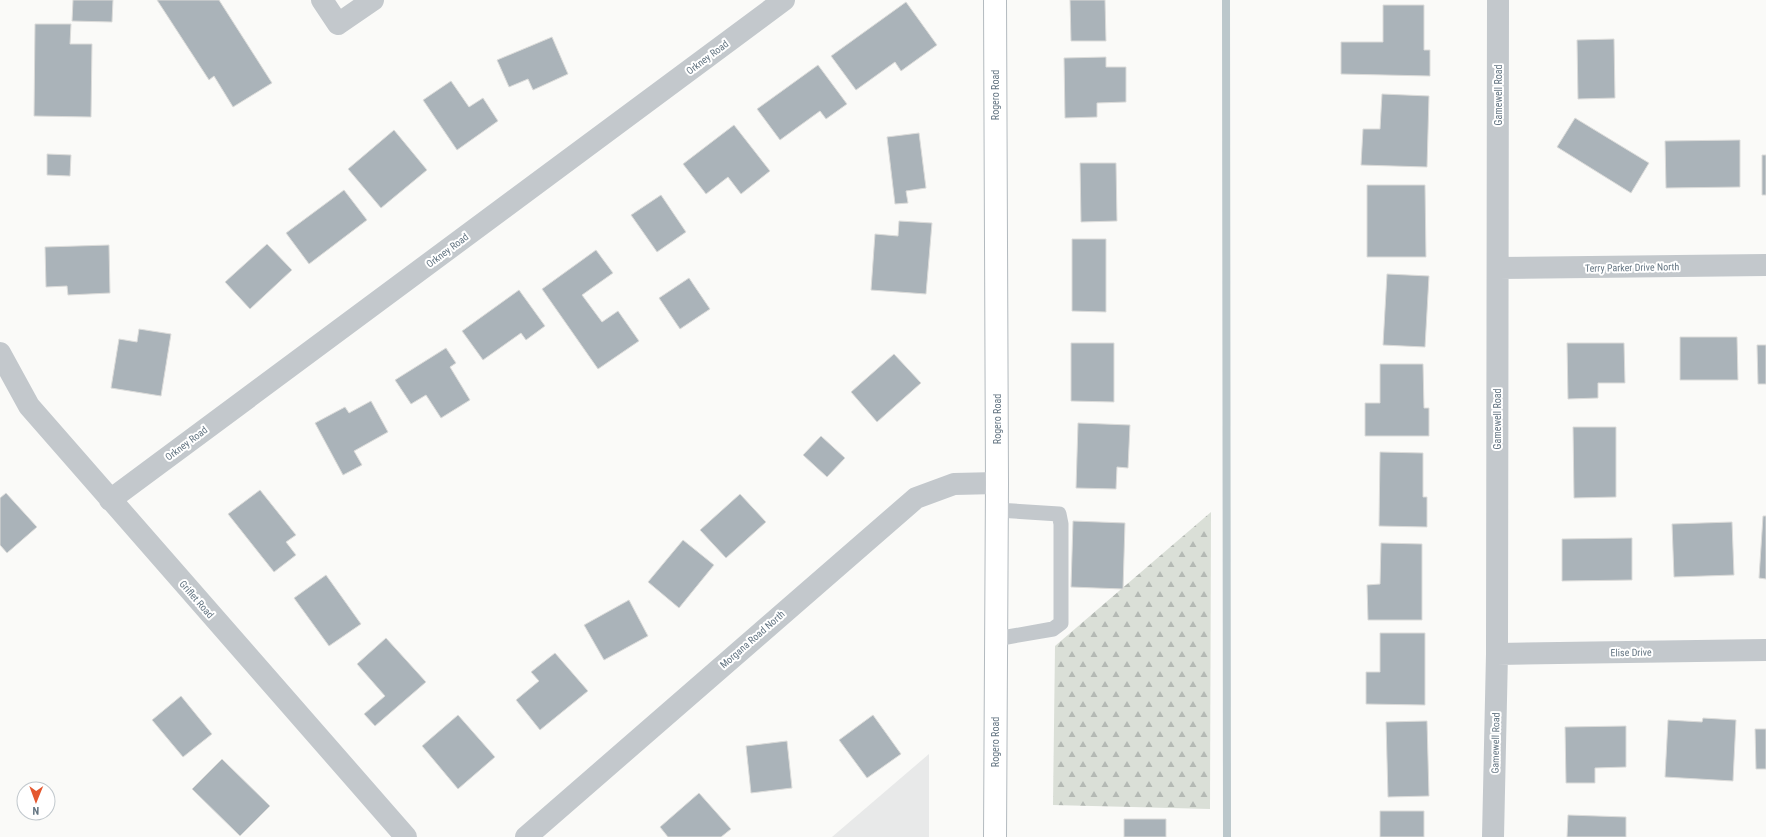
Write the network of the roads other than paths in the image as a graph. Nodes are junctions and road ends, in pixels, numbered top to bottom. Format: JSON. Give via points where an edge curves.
{"nodes":[{"id":1,"x":322,"y":0,"type":"edge"},
{"id":2,"x":373,"y":0,"type":"edge"},
{"id":3,"x":784,"y":0,"type":"edge"},
{"id":4,"x":995,"y":0,"type":"edge"},
{"id":5,"x":1498,"y":0,"type":"edge"},
{"id":6,"x":1766,"y":265,"type":"edge"},
{"id":7,"x":1498,"y":268,"type":"junction"},
{"id":8,"x":0,"y":353,"type":"edge"},
{"id":9,"x":997,"y":483,"type":"junction"},
{"id":10,"x":110,"y":500,"type":"junction"},
{"id":11,"x":997,"y":510,"type":"junction"},
{"id":12,"x":996,"y":639,"type":"junction"},
{"id":13,"x":1766,"y":650,"type":"edge"},
{"id":14,"x":1497,"y":654,"type":"junction"},
{"id":15,"x":406,"y":837,"type":"edge"},
{"id":16,"x":526,"y":837,"type":"edge"},
{"id":17,"x":994,"y":837,"type":"edge"},
{"id":18,"x":1494,"y":837,"type":"edge"}],
"edges":[{"from":1,"to":2,"type":"street","via":[[338,24]]},
{"from":3,"to":10,"type":"street","name":"Orkney Road"},
{"from":4,"to":9,"type":"main road","name":"Rogero Road"},
{"from":5,"to":7,"type":"street","name":"Gamewell Road"},
{"from":6,"to":7,"type":"street","name":"Terry Parker Drive North"},
{"from":7,"to":14,"type":"street","name":"Gamewell Road"},
{"from":8,"to":10,"type":"street","name":"Griflet Road","via":[[29,406]]},
{"from":9,"to":11,"type":"main road","name":"Rogero Road"},
{"from":9,"to":16,"type":"street","name":"Morgana Road North","via":[[954,484],[916,498]]},
{"from":10,"to":15,"type":"street","name":"Griflet Road"},
{"from":11,"to":12,"type":"main road","name":"Rogero Road"},
{"from":11,"to":12,"type":"lane","via":[[1059,514],[1062,623],[1053,629]]},
{"from":12,"to":17,"type":"main road","name":"Rogero Road"},
{"from":13,"to":14,"type":"street","name":"Elise Drive"},
{"from":14,"to":18,"type":"street","name":"Gamewell Road"}]}
